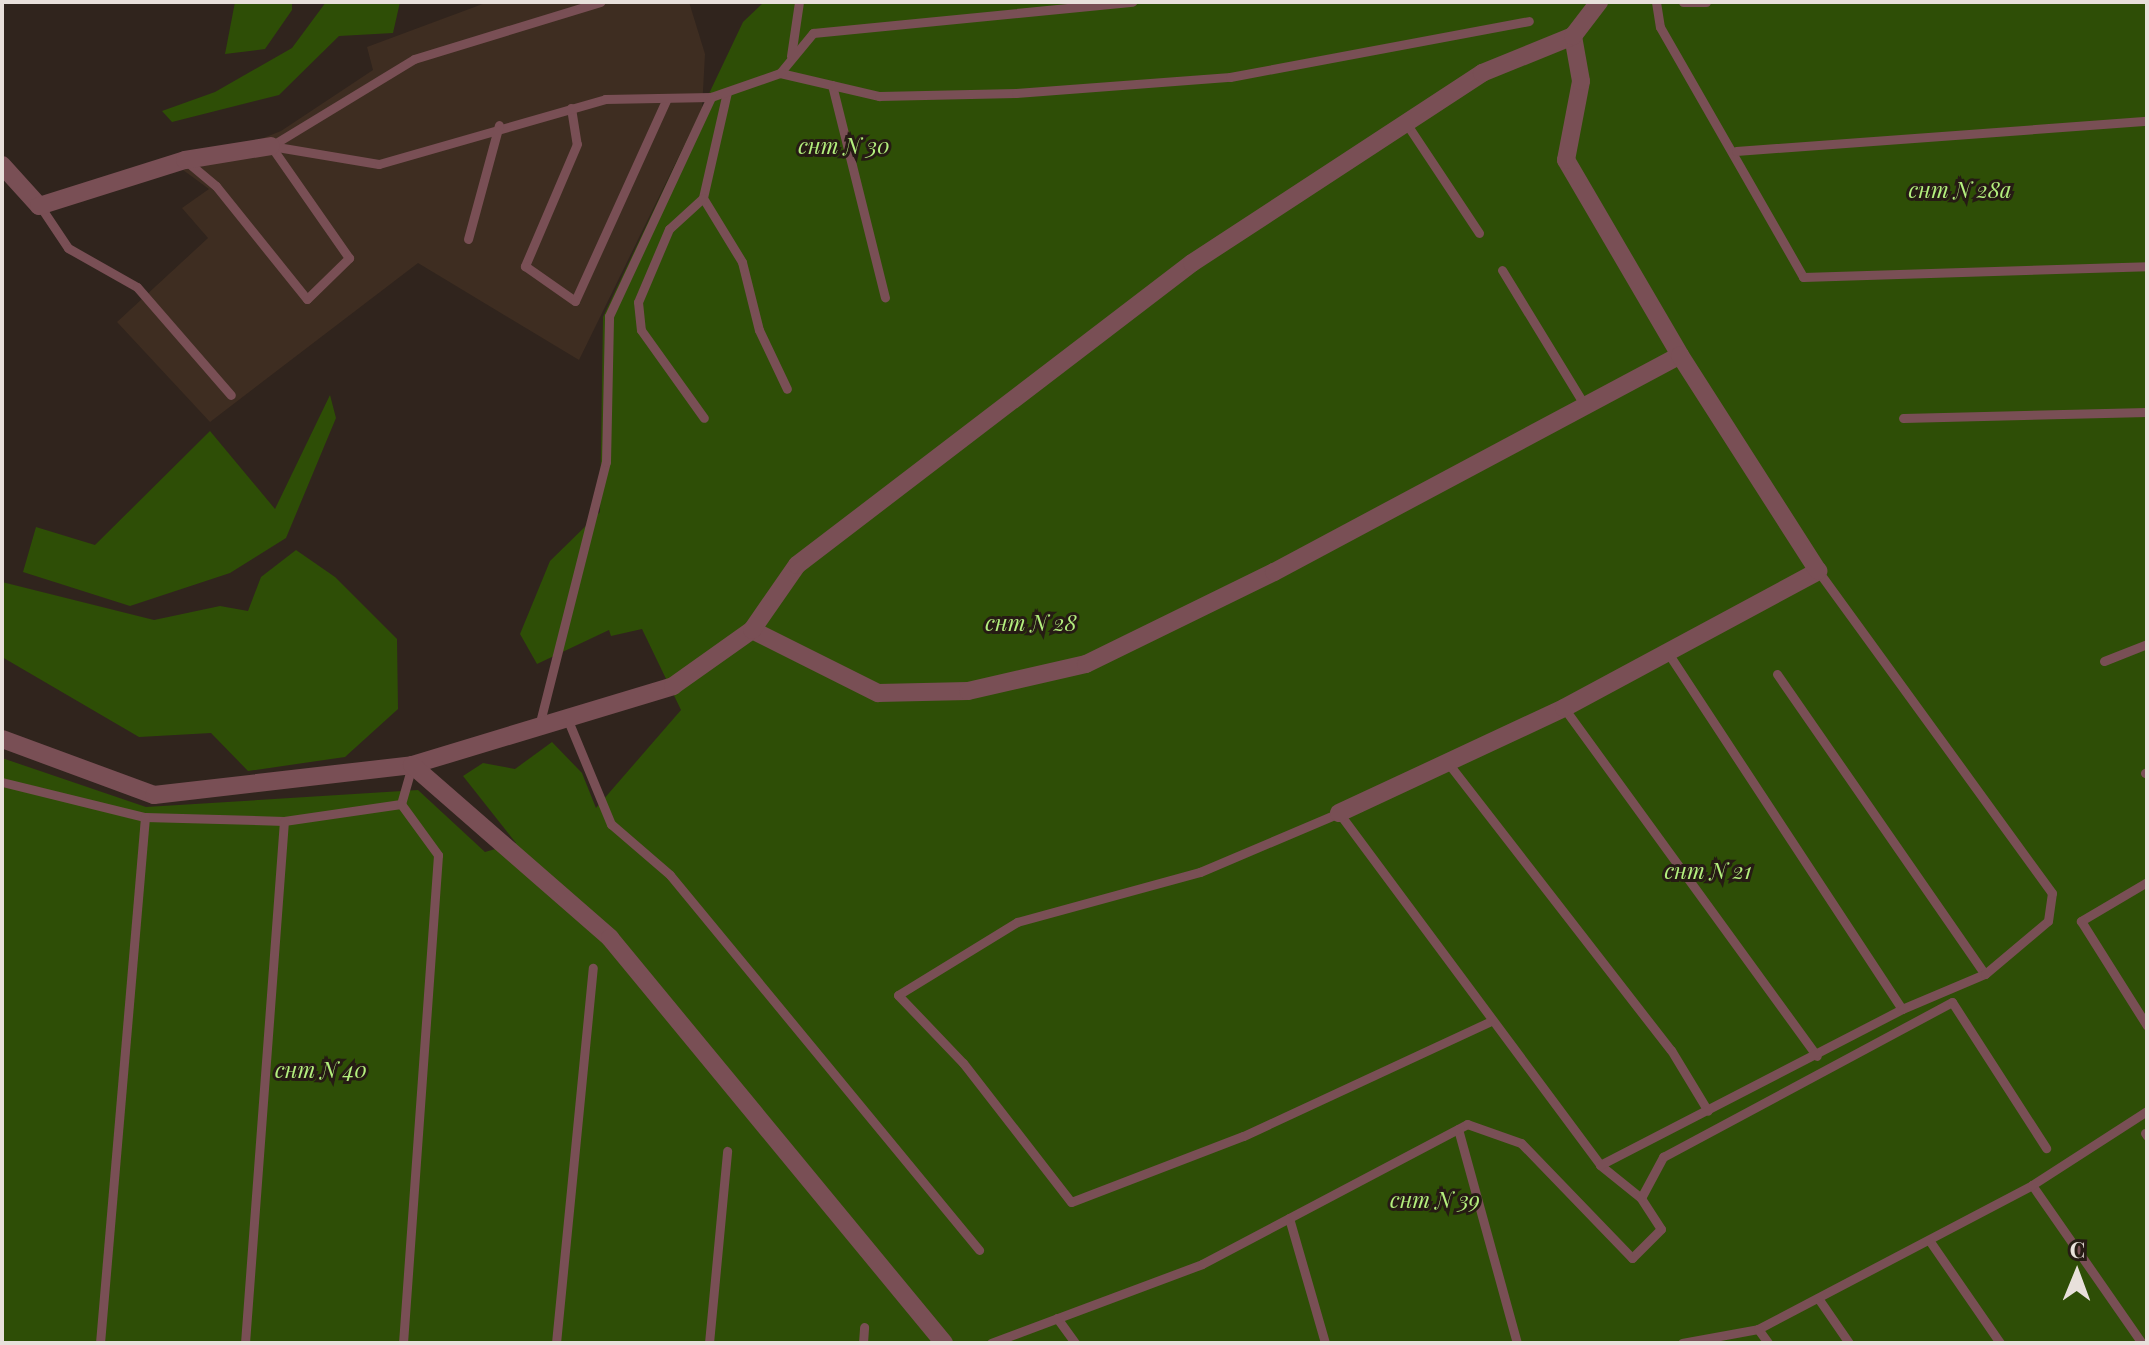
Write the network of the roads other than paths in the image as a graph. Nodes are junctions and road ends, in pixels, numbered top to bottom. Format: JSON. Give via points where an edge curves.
{"nodes":[{"id":1,"x":601,"y":2,"type":"edge"},
{"id":2,"x":799,"y":2,"type":"edge"},
{"id":3,"x":1132,"y":2,"type":"edge"},
{"id":4,"x":1599,"y":2,"type":"edge"},
{"id":5,"x":1656,"y":2,"type":"edge"},
{"id":6,"x":1683,"y":2,"type":"edge"},
{"id":7,"x":1706,"y":2,"type":"edge"},
{"id":8,"x":1529,"y":21,"type":"dead end"},
{"id":9,"x":1573,"y":36,"type":"junction"},
{"id":10,"x":791,"y":60,"type":"junction"},
{"id":11,"x":780,"y":73,"type":"junction"},
{"id":12,"x":832,"y":85,"type":"junction"},
{"id":13,"x":727,"y":92,"type":"junction"},
{"id":14,"x":711,"y":97,"type":"junction"},
{"id":15,"x":667,"y":98,"type":"junction"},
{"id":16,"x":571,"y":108,"type":"junction"},
{"id":17,"x":2147,"y":121,"type":"edge"},
{"id":18,"x":1406,"y":123,"type":"junction"},
{"id":19,"x":499,"y":125,"type":"junction"},
{"id":20,"x":271,"y":146,"type":"junction"},
{"id":21,"x":1736,"y":151,"type":"junction"},
{"id":22,"x":185,"y":160,"type":"junction"},
{"id":23,"x":2,"y":165,"type":"edge"},
{"id":24,"x":703,"y":198,"type":"junction"},
{"id":25,"x":39,"y":206,"type":"junction"},
{"id":26,"x":1479,"y":233,"type":"dead end"},
{"id":27,"x":468,"y":239,"type":"dead end"},
{"id":28,"x":2147,"y":266,"type":"edge"},
{"id":29,"x":1502,"y":270,"type":"dead end"},
{"id":30,"x":885,"y":298,"type":"dead end"},
{"id":31,"x":1680,"y":355,"type":"junction"},
{"id":32,"x":787,"y":389,"type":"dead end"},
{"id":33,"x":231,"y":395,"type":"dead end"},
{"id":34,"x":1585,"y":406,"type":"junction"},
{"id":35,"x":2147,"y":412,"type":"edge"},
{"id":36,"x":704,"y":418,"type":"dead end"},
{"id":37,"x":1903,"y":418,"type":"dead end"},
{"id":38,"x":1818,"y":571,"type":"junction"},
{"id":39,"x":752,"y":630,"type":"junction"},
{"id":40,"x":2147,"y":644,"type":"edge"},
{"id":41,"x":1668,"y":653,"type":"junction"},
{"id":42,"x":2104,"y":661,"type":"dead end"},
{"id":43,"x":1777,"y":674,"type":"dead end"},
{"id":44,"x":1564,"y":708,"type":"junction"},
{"id":45,"x":567,"y":718,"type":"junction"},
{"id":46,"x":539,"y":726,"type":"junction"},
{"id":47,"x":2,"y":739,"type":"edge"},
{"id":48,"x":1448,"y":763,"type":"junction"},
{"id":49,"x":412,"y":765,"type":"junction"},
{"id":50,"x":2,"y":782,"type":"edge"},
{"id":51,"x":401,"y":804,"type":"junction"},
{"id":52,"x":1339,"y":813,"type":"junction"},
{"id":53,"x":145,"y":817,"type":"junction"},
{"id":54,"x":284,"y":821,"type":"junction"},
{"id":55,"x":2147,"y":882,"type":"edge"},
{"id":56,"x":593,"y":968,"type":"dead end"},
{"id":57,"x":1985,"y":974,"type":"junction"},
{"id":58,"x":1902,"y":1009,"type":"junction"},
{"id":59,"x":1489,"y":1022,"type":"junction"},
{"id":60,"x":2147,"y":1026,"type":"edge"},
{"id":61,"x":1817,"y":1056,"type":"junction"},
{"id":62,"x":1708,"y":1111,"type":"junction"},
{"id":63,"x":2147,"y":1111,"type":"edge"},
{"id":64,"x":1458,"y":1129,"type":"junction"},
{"id":65,"x":2046,"y":1148,"type":"dead end"},
{"id":66,"x":727,"y":1151,"type":"dead end"},
{"id":67,"x":1600,"y":1165,"type":"junction"},
{"id":68,"x":2032,"y":1185,"type":"junction"},
{"id":69,"x":1641,"y":1198,"type":"junction"},
{"id":70,"x":1289,"y":1218,"type":"junction"},
{"id":71,"x":1929,"y":1240,"type":"junction"},
{"id":72,"x":979,"y":1250,"type":"dead end"},
{"id":73,"x":1818,"y":1298,"type":"junction"},
{"id":74,"x":1057,"y":1318,"type":"junction"},
{"id":75,"x":864,"y":1327,"type":"dead end"},
{"id":76,"x":1758,"y":1329,"type":"junction"},
{"id":77,"x":100,"y":1343,"type":"edge"},
{"id":78,"x":245,"y":1343,"type":"edge"},
{"id":79,"x":403,"y":1343,"type":"edge"},
{"id":80,"x":556,"y":1343,"type":"edge"},
{"id":81,"x":709,"y":1343,"type":"edge"},
{"id":82,"x":863,"y":1343,"type":"edge"},
{"id":83,"x":944,"y":1343,"type":"edge"},
{"id":84,"x":991,"y":1343,"type":"edge"},
{"id":85,"x":1075,"y":1343,"type":"edge"},
{"id":86,"x":1325,"y":1343,"type":"edge"},
{"id":87,"x":1517,"y":1343,"type":"edge"},
{"id":88,"x":1682,"y":1343,"type":"edge"},
{"id":89,"x":1768,"y":1343,"type":"edge"},
{"id":90,"x":1849,"y":1343,"type":"edge"},
{"id":91,"x":2000,"y":1343,"type":"edge"},
{"id":92,"x":2142,"y":1343,"type":"edge"}],
"edges":[{"from":1,"to":20,"type":"lane","via":[[414,59]]},
{"from":2,"to":10,"type":"lane"},
{"from":3,"to":10,"type":"lane","via":[[813,33]]},
{"from":4,"to":9,"type":"street"},
{"from":5,"to":21,"type":"lane","via":[[1660,27]]},
{"from":6,"to":7,"type":"lane"},
{"from":8,"to":12,"type":"lane","via":[[1230,77],[1001,94],[879,96]]},
{"from":9,"to":18,"type":"street","via":[[1482,73]]},
{"from":9,"to":31,"type":"street","via":[[1581,81],[1566,160]]},
{"from":10,"to":11,"type":"lane"},
{"from":11,"to":12,"type":"lane"},
{"from":11,"to":13,"type":"lane"},
{"from":12,"to":30,"type":"lane"},
{"from":13,"to":14,"type":"lane"},
{"from":13,"to":24,"type":"lane"},
{"from":14,"to":15,"type":"lane"},
{"from":14,"to":46,"type":"lane","via":[[609,316],[606,462]]},
{"from":15,"to":16,"type":"lane"},
{"from":15,"to":16,"type":"lane","via":[[575,301],[525,266],[577,144]]},
{"from":16,"to":19,"type":"lane"},
{"from":17,"to":21,"type":"lane"},
{"from":18,"to":26,"type":"lane"},
{"from":18,"to":39,"type":"street","via":[[1192,263],[797,565]]},
{"from":19,"to":20,"type":"lane","via":[[379,164]]},
{"from":19,"to":27,"type":"lane"},
{"from":20,"to":22,"type":"street"},
{"from":20,"to":22,"type":"lane","via":[[349,258],[307,299],[216,186]]},
{"from":21,"to":28,"type":"lane","via":[[1803,277]]},
{"from":22,"to":25,"type":"street"},
{"from":23,"to":25,"type":"street"},
{"from":24,"to":32,"type":"lane","via":[[742,262],[759,330]]},
{"from":24,"to":36,"type":"lane","via":[[669,229],[638,302],[641,330]]},
{"from":25,"to":33,"type":"lane","via":[[68,248],[137,287]]},
{"from":29,"to":34,"type":"lane"},
{"from":31,"to":34,"type":"street"},
{"from":31,"to":38,"type":"street"},
{"from":34,"to":39,"type":"street","via":[[1086,664],[968,691],[878,693]]},
{"from":35,"to":37,"type":"lane"},
{"from":38,"to":41,"type":"street"},
{"from":38,"to":57,"type":"lane","via":[[2052,893],[2048,921]]},
{"from":39,"to":45,"type":"street","via":[[673,686]]},
{"from":40,"to":42,"type":"lane"},
{"from":41,"to":44,"type":"street"},
{"from":41,"to":58,"type":"lane"},
{"from":43,"to":57,"type":"lane"},
{"from":44,"to":48,"type":"street"},
{"from":44,"to":61,"type":"lane"},
{"from":45,"to":46,"type":"street"},
{"from":45,"to":72,"type":"lane","via":[[611,824],[670,875]]},
{"from":46,"to":49,"type":"street"},
{"from":47,"to":49,"type":"street","via":[[154,795]]},
{"from":48,"to":52,"type":"street"},
{"from":48,"to":62,"type":"lane","via":[[1671,1050]]},
{"from":49,"to":51,"type":"lane"},
{"from":49,"to":83,"type":"street","via":[[610,938]]},
{"from":50,"to":53,"type":"lane"},
{"from":51,"to":54,"type":"lane"},
{"from":51,"to":79,"type":"lane","via":[[438,855]]},
{"from":52,"to":59,"type":"lane"},
{"from":52,"to":59,"type":"lane","via":[[1200,872],[1017,922],[898,995],[963,1063],[1071,1202],[1243,1136]]},
{"from":53,"to":54,"type":"lane"},
{"from":53,"to":77,"type":"lane"},
{"from":54,"to":78,"type":"lane"},
{"from":55,"to":60,"type":"lane","via":[[2081,921]]},
{"from":56,"to":80,"type":"lane"},
{"from":57,"to":58,"type":"lane"},
{"from":58,"to":61,"type":"lane"},
{"from":59,"to":67,"type":"lane"},
{"from":61,"to":62,"type":"lane"},
{"from":62,"to":67,"type":"lane"},
{"from":63,"to":68,"type":"lane"},
{"from":64,"to":69,"type":"lane","via":[[1467,1124],[1521,1143],[1632,1258],[1661,1229]]},
{"from":64,"to":70,"type":"lane"},
{"from":64,"to":87,"type":"lane"},
{"from":65,"to":69,"type":"lane","via":[[1952,1002],[1663,1157]]},
{"from":66,"to":81,"type":"lane"},
{"from":67,"to":69,"type":"lane"},
{"from":68,"to":71,"type":"lane"},
{"from":68,"to":92,"type":"lane"},
{"from":70,"to":74,"type":"lane","via":[[1202,1264]]},
{"from":70,"to":86,"type":"lane"},
{"from":71,"to":73,"type":"lane"},
{"from":71,"to":91,"type":"lane"},
{"from":73,"to":76,"type":"lane"},
{"from":73,"to":90,"type":"lane"},
{"from":74,"to":84,"type":"lane"},
{"from":74,"to":85,"type":"lane"},
{"from":75,"to":82,"type":"lane"},
{"from":76,"to":88,"type":"lane"},
{"from":76,"to":89,"type":"lane"}]}
